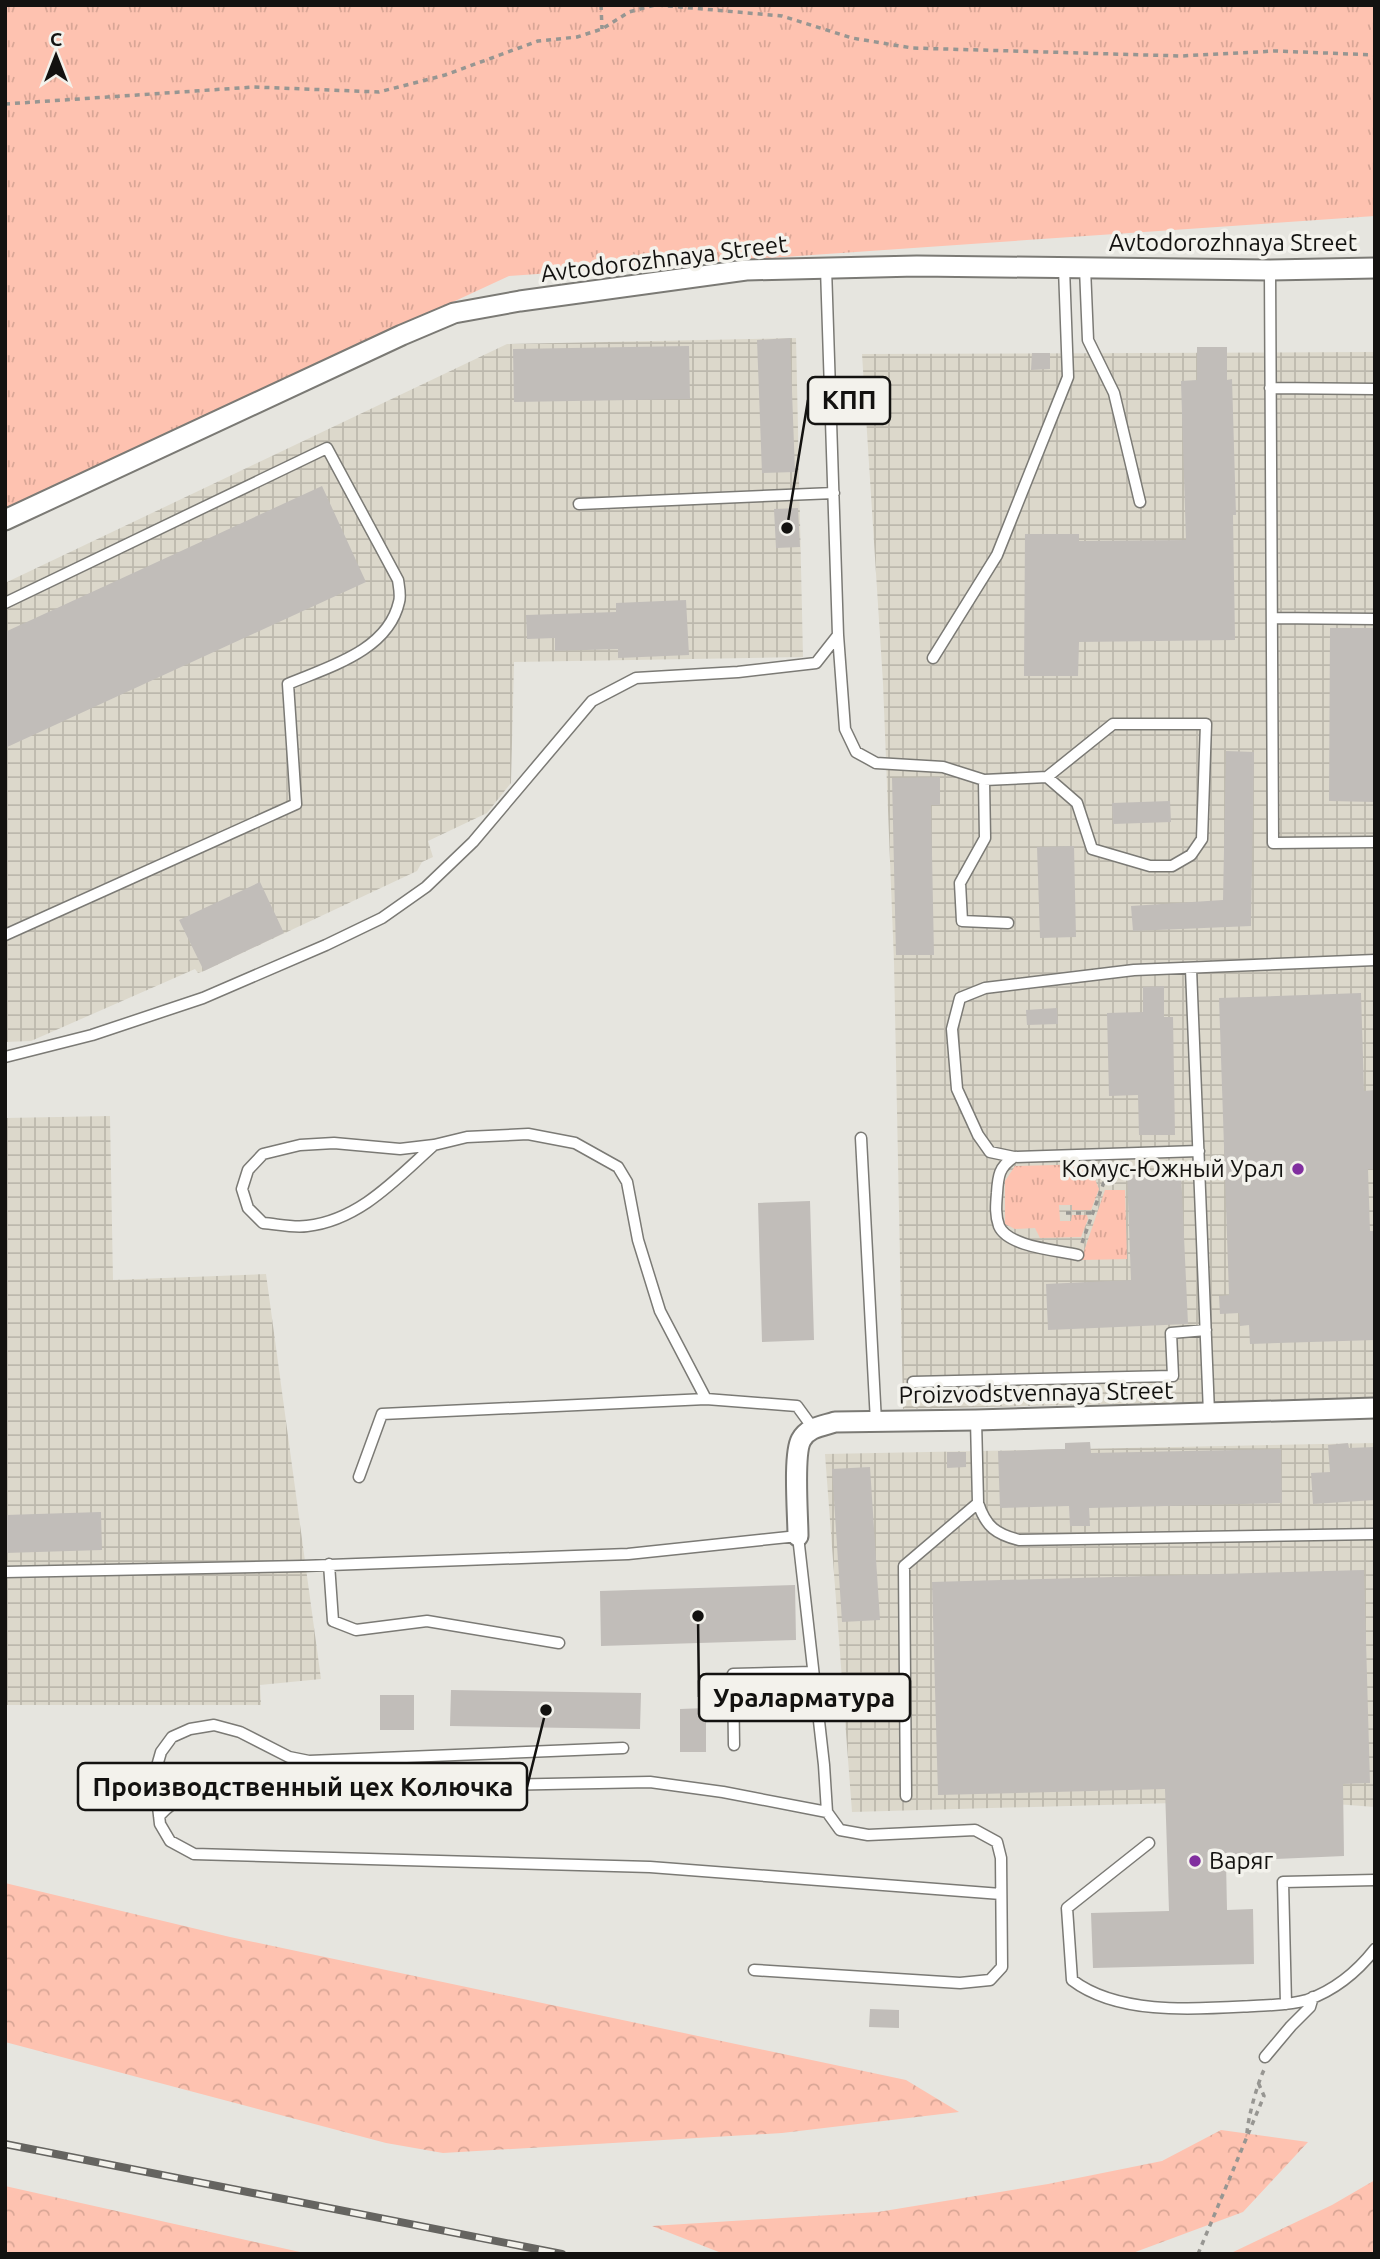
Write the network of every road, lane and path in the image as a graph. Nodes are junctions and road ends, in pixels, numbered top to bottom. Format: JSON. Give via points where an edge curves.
{"nodes":[{"id":1,"x":601,"y":5,"type":"edge"},
{"id":2,"x":656,"y":5,"type":"edge"},
{"id":3,"x":602,"y":29,"type":"junction"},
{"id":4,"x":1375,"y":55,"type":"edge"},
{"id":5,"x":5,"y":104,"type":"edge"},
{"id":6,"x":826,"y":267,"type":"junction"},
{"id":7,"x":1064,"y":268,"type":"junction"},
{"id":8,"x":1085,"y":268,"type":"junction"},
{"id":9,"x":1375,"y":268,"type":"edge"},
{"id":10,"x":1270,"y":270,"type":"junction"},
{"id":11,"x":1270,"y":388,"type":"junction"},
{"id":12,"x":1375,"y":389,"type":"edge"},
{"id":13,"x":834,"y":493,"type":"junction"},
{"id":14,"x":1140,"y":502,"type":"dead end"},
{"id":15,"x":579,"y":504,"type":"dead end"},
{"id":16,"x":5,"y":520,"type":"edge"},
{"id":17,"x":5,"y":603,"type":"edge"},
{"id":18,"x":1272,"y":618,"type":"junction"},
{"id":19,"x":1375,"y":619,"type":"edge"},
{"id":20,"x":838,"y":635,"type":"junction"},
{"id":21,"x":933,"y":658,"type":"dead end"},
{"id":22,"x":1047,"y":777,"type":"junction"},
{"id":23,"x":984,"y":780,"type":"junction"},
{"id":24,"x":1375,"y":842,"type":"edge"},
{"id":25,"x":1009,"y":923,"type":"dead end"},
{"id":26,"x":5,"y":935,"type":"edge"},
{"id":27,"x":1375,"y":960,"type":"edge"},
{"id":28,"x":1191,"y":969,"type":"junction"},
{"id":29,"x":5,"y":1057,"type":"edge"},
{"id":30,"x":861,"y":1138,"type":"dead end"},
{"id":31,"x":434,"y":1145,"type":"junction"},
{"id":32,"x":1199,"y":1151,"type":"junction"},
{"id":33,"x":1114,"y":1154,"type":"junction"},
{"id":34,"x":1014,"y":1157,"type":"junction"},
{"id":35,"x":1066,"y":1213,"type":"dead end"},
{"id":36,"x":1093,"y":1213,"type":"junction"},
{"id":37,"x":1078,"y":1255,"type":"joint"},
{"id":38,"x":1206,"y":1330,"type":"junction"},
{"id":39,"x":913,"y":1382,"type":"dead end"},
{"id":40,"x":706,"y":1399,"type":"junction"},
{"id":41,"x":1375,"y":1408,"type":"edge"},
{"id":42,"x":1209,"y":1413,"type":"junction"},
{"id":43,"x":976,"y":1420,"type":"junction"},
{"id":44,"x":876,"y":1422,"type":"junction"},
{"id":45,"x":813,"y":1428,"type":"junction"},
{"id":46,"x":359,"y":1477,"type":"dead end"},
{"id":47,"x":978,"y":1503,"type":"junction"},
{"id":48,"x":1375,"y":1534,"type":"edge"},
{"id":49,"x":798,"y":1536,"type":"junction"},
{"id":50,"x":329,"y":1564,"type":"junction"},
{"id":51,"x":5,"y":1572,"type":"edge"},
{"id":52,"x":559,"y":1643,"type":"dead end"},
{"id":53,"x":813,"y":1672,"type":"junction"},
{"id":54,"x":734,"y":1745,"type":"dead end"},
{"id":55,"x":623,"y":1748,"type":"dead end"},
{"id":56,"x":906,"y":1796,"type":"dead end"},
{"id":57,"x":827,"y":1812,"type":"junction"},
{"id":58,"x":159,"y":1816,"type":"junction"},
{"id":59,"x":1149,"y":1843,"type":"dead end"},
{"id":60,"x":1375,"y":1880,"type":"edge"},
{"id":61,"x":1001,"y":1894,"type":"junction"},
{"id":62,"x":1375,"y":1949,"type":"edge"},
{"id":63,"x":754,"y":1970,"type":"dead end"},
{"id":64,"x":1313,"y":1997,"type":"junction"},
{"id":65,"x":1286,"y":2004,"type":"junction"},
{"id":66,"x":1265,"y":2057,"type":"dead end"},
{"id":67,"x":1247,"y":2138,"type":"junction"},
{"id":68,"x":1198,"y":2254,"type":"edge"}],
"edges":[{"from":1,"to":3,"type":"path"},
{"from":2,"to":3,"type":"path","via":[[629,12]]},
{"from":2,"to":4,"type":"path","via":[[782,16],[852,38],[912,48],[1181,56],[1275,51]]},
{"from":3,"to":5,"type":"path","via":[[538,41],[445,75],[379,92],[254,87]]},
{"from":6,"to":7,"type":"street","name":"Avtodorozhnaya Street"},
{"from":6,"to":13,"type":"lane"},
{"from":6,"to":16,"type":"street","name":"Avtodorozhnaya Street","via":[[746,270],[454,313]]},
{"from":7,"to":8,"type":"street","name":"Avtodorozhnaya Street"},
{"from":7,"to":21,"type":"lane","via":[[1068,377],[997,555]]},
{"from":8,"to":10,"type":"street","name":"Avtodorozhnaya Street"},
{"from":8,"to":14,"type":"lane","via":[[1088,340],[1114,393]]},
{"from":9,"to":10,"type":"street","name":"Avtodorozhnaya Street"},
{"from":10,"to":11,"type":"lane"},
{"from":11,"to":12,"type":"lane"},
{"from":11,"to":18,"type":"lane"},
{"from":13,"to":15,"type":"lane"},
{"from":13,"to":20,"type":"lane"},
{"from":17,"to":26,"type":"lane","via":[[327,449],[398,580],[400,602],[389,626],[370,646],[288,684],[296,804]]},
{"from":18,"to":19,"type":"lane"},
{"from":18,"to":24,"type":"lane","via":[[1273,843]]},
{"from":20,"to":23,"type":"lane","via":[[845,729],[856,752],[876,763],[943,767]]},
{"from":20,"to":29,"type":"lane","via":[[816,663],[636,678],[592,701],[473,842],[426,887],[382,918],[203,998],[92,1035]]},
{"from":22,"to":22,"type":"lane","via":[[1077,803],[1092,849],[1150,866],[1172,866],[1191,855],[1202,839],[1206,724],[1113,724]]},
{"from":22,"to":23,"type":"lane"},
{"from":23,"to":25,"type":"lane","via":[[985,838],[960,883],[962,921]]},
{"from":27,"to":28,"type":"lane"},
{"from":28,"to":32,"type":"lane"},
{"from":28,"to":34,"type":"lane","via":[[1134,970],[985,989],[960,998],[952,1029],[957,1089],[990,1152]]},
{"from":30,"to":44,"type":"lane"},
{"from":31,"to":31,"type":"lane","via":[[369,1203],[333,1220],[306,1226],[263,1223],[248,1208],[242,1189],[248,1170],[263,1154],[300,1144],[400,1149]]},
{"from":31,"to":40,"type":"lane","via":[[467,1137],[528,1134],[575,1143],[618,1167],[627,1182],[638,1240],[660,1311]]},
{"from":32,"to":33,"type":"lane"},
{"from":32,"to":38,"type":"lane"},
{"from":33,"to":34,"type":"lane"},
{"from":33,"to":36,"type":"path"},
{"from":34,"to":37,"type":"lane","via":[[1003,1164],[998,1177],[1000,1228],[1024,1244]]},
{"from":35,"to":36,"type":"path"},
{"from":36,"to":37,"type":"path"},
{"from":38,"to":39,"type":"lane","via":[[1171,1333],[1173,1376]]},
{"from":38,"to":42,"type":"lane"},
{"from":40,"to":45,"type":"lane","via":[[797,1406]]},
{"from":40,"to":46,"type":"lane","via":[[382,1414]]},
{"from":41,"to":42,"type":"street","name":"Proizvodstvennaya Street"},
{"from":42,"to":43,"type":"street","name":"Proizvodstvennaya Street"},
{"from":43,"to":44,"type":"street","name":"Proizvodstvennaya Street"},
{"from":43,"to":47,"type":"lane"},
{"from":44,"to":45,"type":"street","name":"Proizvodstvennaya Street","via":[[835,1422]]},
{"from":45,"to":49,"type":"street","via":[[801,1440],[798,1456]]},
{"from":47,"to":48,"type":"lane","via":[[991,1528],[1019,1540]]},
{"from":47,"to":56,"type":"lane","via":[[904,1566]]},
{"from":49,"to":50,"type":"lane","via":[[628,1554]]},
{"from":49,"to":53,"type":"lane"},
{"from":50,"to":51,"type":"lane"},
{"from":50,"to":52,"type":"lane","via":[[333,1621],[356,1630],[427,1621]]},
{"from":53,"to":54,"type":"lane","via":[[733,1674]]},
{"from":53,"to":57,"type":"lane"},
{"from":55,"to":58,"type":"lane","via":[[309,1761],[289,1757],[240,1732],[214,1725],[190,1728],[172,1737],[161,1752],[156,1788]]},
{"from":57,"to":58,"type":"lane","via":[[650,1783],[230,1790],[191,1795]]},
{"from":57,"to":61,"type":"lane","via":[[840,1830],[868,1835],[975,1830],[997,1842]]},
{"from":58,"to":61,"type":"lane","via":[[170,1841],[194,1854],[650,1867]]},
{"from":59,"to":65,"type":"lane","via":[[1067,1908],[1072,1980],[1086,1991],[1119,2002],[1161,2007],[1198,2010]]},
{"from":60,"to":65,"type":"lane","via":[[1283,1882]]},
{"from":61,"to":63,"type":"lane","via":[[1002,1967],[990,1980],[960,1983]]},
{"from":62,"to":64,"type":"lane","via":[[1335,1987]]},
{"from":64,"to":65,"type":"lane"},
{"from":64,"to":66,"type":"lane","via":[[1310,2007]]},
{"from":67,"to":67,"type":"path","via":[[1264,2096],[1258,2082],[1248,2120]]},
{"from":67,"to":68,"type":"path"}]}
